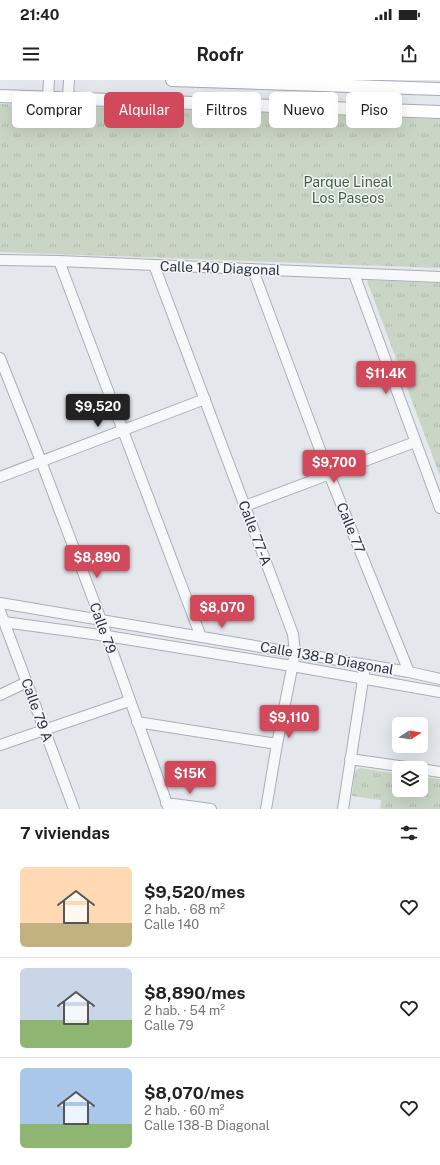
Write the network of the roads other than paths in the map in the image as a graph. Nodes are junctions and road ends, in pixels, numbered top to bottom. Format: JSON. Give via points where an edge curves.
{"nodes":[{"id":1,"x":49,"y":80,"type":"edge"},
{"id":2,"x":69,"y":80,"type":"edge"},
{"id":3,"x":172,"y":80,"type":"edge"},
{"id":4,"x":246,"y":81,"type":"edge"},
{"id":5,"x":440,"y":89,"type":"edge"},
{"id":6,"x":48,"y":92,"type":"edge"},
{"id":7,"x":68,"y":92,"type":"edge"},
{"id":8,"x":0,"y":96,"type":"edge"},
{"id":9,"x":12,"y":96,"type":"edge"},
{"id":10,"x":96,"y":99,"type":"edge"},
{"id":11,"x":440,"y":112,"type":"edge"},
{"id":12,"x":0,"y":260,"type":"edge"},
{"id":13,"x":59,"y":261,"type":"junction"},
{"id":14,"x":154,"y":265,"type":"junction"},
{"id":15,"x":253,"y":270,"type":"junction"},
{"id":16,"x":354,"y":274,"type":"junction"},
{"id":17,"x":440,"y":277,"type":"edge"},
{"id":18,"x":0,"y":358,"type":"edge"},
{"id":19,"x":205,"y":399,"type":"junction"},
{"id":20,"x":123,"y":430,"type":"junction"},
{"id":21,"x":415,"y":442,"type":"junction"},
{"id":22,"x":41,"y":461,"type":"junction"},
{"id":23,"x":329,"y":474,"type":"junction"},
{"id":24,"x":0,"y":477,"type":"edge"},
{"id":25,"x":245,"y":506,"type":"junction"},
{"id":26,"x":440,"y":508,"type":"edge"},
{"id":27,"x":0,"y":603,"type":"edge"},
{"id":28,"x":0,"y":611,"type":"edge"},
{"id":29,"x":100,"y":619,"type":"junction"},
{"id":30,"x":4,"y":622,"type":"junction"},
{"id":31,"x":107,"y":636,"type":"junction"},
{"id":32,"x":201,"y":637,"type":"junction"},
{"id":33,"x":295,"y":653,"type":"junction"},
{"id":34,"x":366,"y":665,"type":"junction"},
{"id":35,"x":292,"y":666,"type":"junction"},
{"id":36,"x":409,"y":672,"type":"junction"},
{"id":37,"x":363,"y":679,"type":"junction"},
{"id":38,"x":440,"y":679,"type":"edge"},
{"id":39,"x":27,"y":682,"type":"junction"},
{"id":40,"x":440,"y":692,"type":"edge"},
{"id":41,"x":0,"y":695,"type":"edge"},
{"id":42,"x":129,"y":701,"type":"junction"},
{"id":43,"x":137,"y":722,"type":"junction"},
{"id":44,"x":44,"y":729,"type":"junction"},
{"id":45,"x":277,"y":744,"type":"junction"},
{"id":46,"x":0,"y":745,"type":"edge"},
{"id":47,"x":350,"y":759,"type":"junction"},
{"id":48,"x":392,"y":765,"type":"edge"},
{"id":49,"x":428,"y":770,"type":"edge"},
{"id":50,"x":440,"y":772,"type":"edge"},
{"id":51,"x":167,"y":806,"type":"edge"},
{"id":52,"x":74,"y":809,"type":"edge"},
{"id":53,"x":211,"y":809,"type":"edge"},
{"id":54,"x":266,"y":809,"type":"edge"},
{"id":55,"x":343,"y":809,"type":"edge"}],
"edges":[{"from":1,"to":6,"type":"street"},
{"from":2,"to":7,"type":"street"},
{"from":3,"to":4,"type":"main road"},
{"from":4,"to":5,"type":"main road"},
{"from":8,"to":9,"type":"main road"},
{"from":10,"to":11,"type":"main road"},
{"from":12,"to":13,"type":"street","name":"Calle 140 Diagonal"},
{"from":13,"to":14,"type":"street","name":"Calle 140 Diagonal"},
{"from":13,"to":20,"type":"street"},
{"from":14,"to":15,"type":"street","name":"Calle 140 Diagonal"},
{"from":14,"to":19,"type":"street","name":"Calle 77-A"},
{"from":15,"to":16,"type":"street","name":"Calle 140 Diagonal"},
{"from":15,"to":23,"type":"street","name":"Calle 77"},
{"from":16,"to":17,"type":"street","name":"Calle 140 Diagonal"},
{"from":16,"to":21,"type":"street"},
{"from":18,"to":22,"type":"street","name":"Calle 79"},
{"from":19,"to":20,"type":"street"},
{"from":19,"to":25,"type":"street","name":"Calle 77-A"},
{"from":20,"to":22,"type":"street"},
{"from":20,"to":32,"type":"street"},
{"from":21,"to":23,"type":"street"},
{"from":21,"to":26,"type":"street"},
{"from":22,"to":24,"type":"street"},
{"from":22,"to":29,"type":"street","name":"Calle 79"},
{"from":23,"to":25,"type":"street"},
{"from":23,"to":36,"type":"street","name":"Calle 77"},
{"from":25,"to":33,"type":"street","name":"Calle 77-A","via":[[293,634]]},
{"from":27,"to":29,"type":"street","name":"Calle 138-B Diagonal"},
{"from":28,"to":30,"type":"street","name":"Calle 79 A"},
{"from":29,"to":31,"type":"street","name":"Calle 79"},
{"from":29,"to":32,"type":"street","name":"Calle 138-B Diagonal"},
{"from":30,"to":31,"type":"street","name":"Calle 138-B Diagonal"},
{"from":30,"to":39,"type":"street","name":"Calle 79 A"},
{"from":31,"to":35,"type":"street","name":"Calle 138-B Diagonal"},
{"from":31,"to":42,"type":"street","name":"Calle 79"},
{"from":32,"to":33,"type":"street","name":"Calle 138-B Diagonal"},
{"from":33,"to":34,"type":"street","name":"Calle 138-B Diagonal"},
{"from":33,"to":35,"type":"street","name":"Calle 77-A"},
{"from":34,"to":36,"type":"street","name":"Calle 138-B Diagonal"},
{"from":34,"to":37,"type":"street"},
{"from":35,"to":37,"type":"street","name":"Calle 138-B Diagonal"},
{"from":35,"to":45,"type":"street","name":"Calle 77-A"},
{"from":36,"to":38,"type":"street","name":"Calle 138-B Diagonal"},
{"from":37,"to":40,"type":"street","name":"Calle 138-B Diagonal"},
{"from":37,"to":47,"type":"street"},
{"from":39,"to":41,"type":"street"},
{"from":39,"to":44,"type":"street","name":"Calle 79 A"},
{"from":42,"to":43,"type":"street","name":"Calle 79"},
{"from":42,"to":44,"type":"street"},
{"from":43,"to":45,"type":"street"},
{"from":43,"to":51,"type":"street","name":"Calle 79"},
{"from":44,"to":46,"type":"street"},
{"from":44,"to":52,"type":"street","name":"Calle 79 A"},
{"from":45,"to":54,"type":"street","name":"Calle 77-A"},
{"from":47,"to":48,"type":"street"},
{"from":47,"to":55,"type":"street"},
{"from":49,"to":50,"type":"street"},
{"from":51,"to":53,"type":"street"}]}
